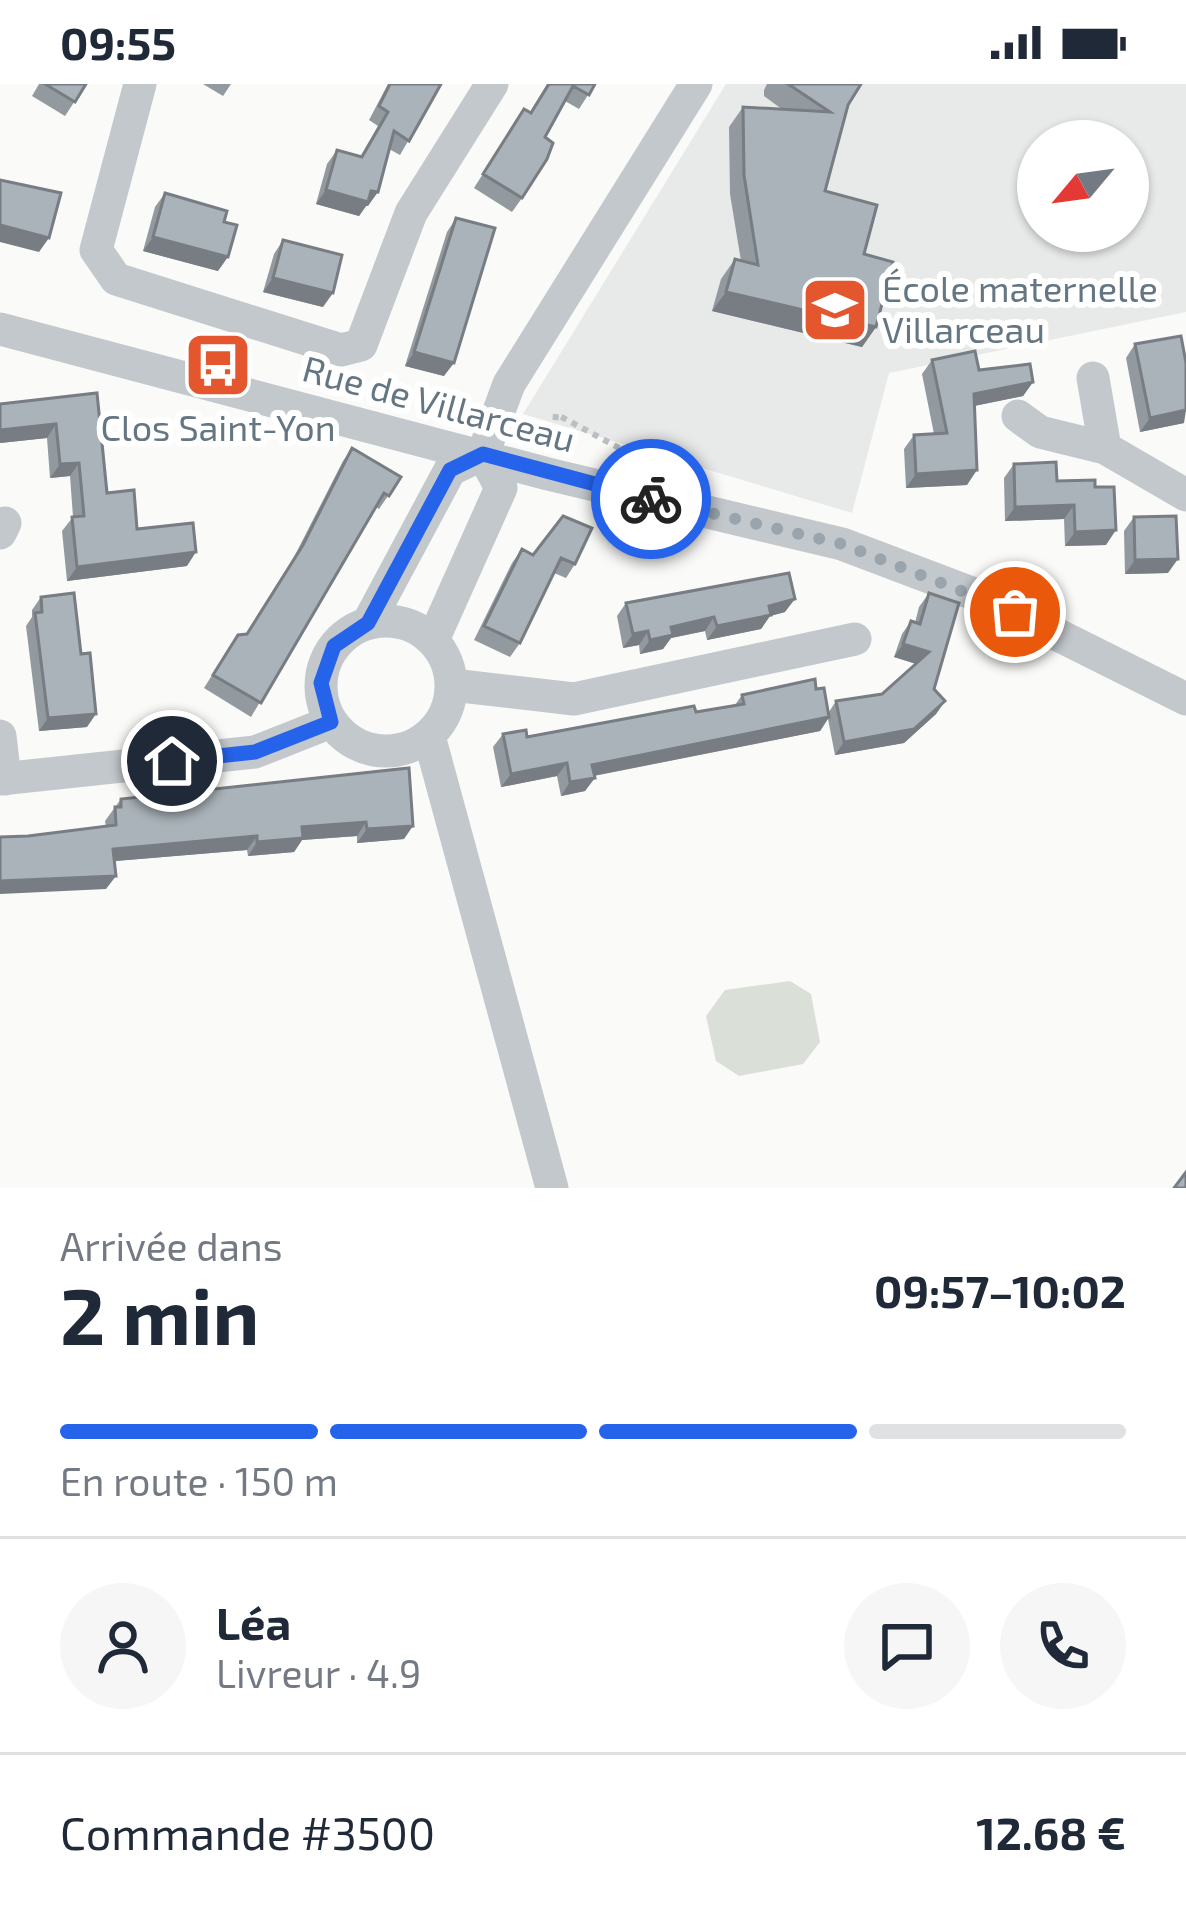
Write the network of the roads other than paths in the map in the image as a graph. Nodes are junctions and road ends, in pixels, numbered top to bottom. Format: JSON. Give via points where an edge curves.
{"nodes":[{"id":1,"x":140,"y":84,"type":"edge"},
{"id":2,"x":492,"y":84,"type":"edge"},
{"id":3,"x":696,"y":84,"type":"edge"},
{"id":4,"x":0,"y":328,"type":"edge"},
{"id":5,"x":1094,"y":379,"type":"dead end"},
{"id":6,"x":1018,"y":416,"type":"dead end"},
{"id":7,"x":1105,"y":448,"type":"junction"},
{"id":8,"x":483,"y":454,"type":"junction"},
{"id":9,"x":1186,"y":495,"type":"edge"},
{"id":10,"x":368,"y":623,"type":"junction"},
{"id":11,"x":855,"y":639,"type":"dead end"},
{"id":12,"x":433,"y":640,"type":"junction"},
{"id":13,"x":452,"y":685,"type":"junction"},
{"id":14,"x":1186,"y":699,"type":"edge"},
{"id":15,"x":331,"y":722,"type":"junction"},
{"id":16,"x":0,"y":736,"type":"edge"},
{"id":17,"x":429,"y":736,"type":"junction"},
{"id":18,"x":2,"y":779,"type":"edge"},
{"id":19,"x":552,"y":1188,"type":"edge"}],
"edges":[{"from":1,"to":2,"type":"street","via":[[96,250],[116,279],[341,350],[362,345],[411,213]]},
{"from":3,"to":8,"type":"street","via":[[509,384]]},
{"from":4,"to":8,"type":"street","name":"Rue de Villarceau"},
{"from":5,"to":7,"type":"street"},
{"from":6,"to":7,"type":"street","via":[[1040,432]]},
{"from":7,"to":9,"type":"street"},
{"from":8,"to":10,"type":"street","via":[[450,470]]},
{"from":8,"to":12,"type":"street","via":[[501,488]]},
{"from":8,"to":14,"type":"street","name":"Rue de Villarceau","via":[[842,544],[982,597]]},
{"from":10,"to":12,"type":"street","via":[[402,623]]},
{"from":10,"to":15,"type":"street","via":[[334,646],[325,664]]},
{"from":11,"to":13,"type":"street","via":[[574,699]]},
{"from":12,"to":13,"type":"street"},
{"from":13,"to":17,"type":"street","via":[[444,718]]},
{"from":15,"to":17,"type":"street","via":[[344,737],[380,752]]},
{"from":15,"to":18,"type":"street","via":[[255,752]]},
{"from":16,"to":18,"type":"street"},
{"from":17,"to":19,"type":"street"}]}
